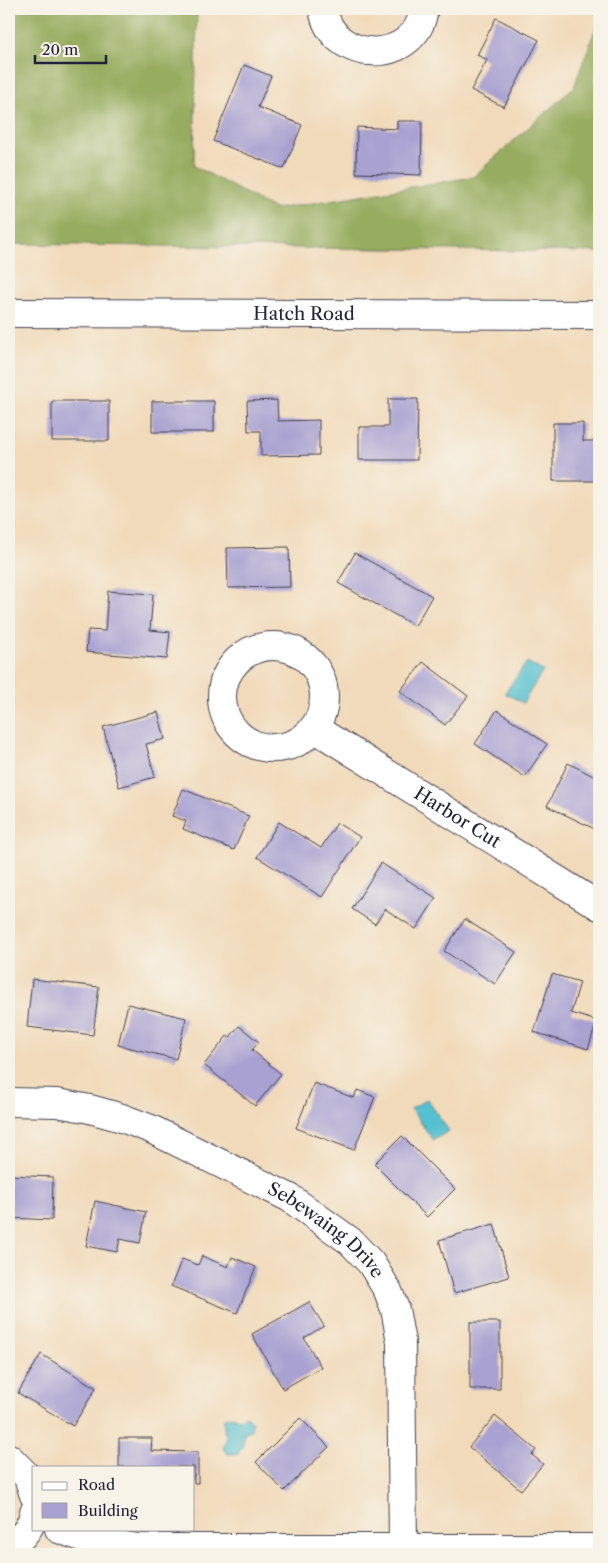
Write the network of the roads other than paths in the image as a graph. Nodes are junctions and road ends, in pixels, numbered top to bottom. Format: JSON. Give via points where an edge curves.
{"nodes":[{"id":1,"x":323,"y":9,"type":"edge"},
{"id":2,"x":424,"y":9,"type":"edge"},
{"id":3,"x":9,"y":313,"type":"edge"},
{"id":4,"x":599,"y":314,"type":"edge"},
{"id":5,"x":314,"y":728,"type":"dead end"},
{"id":6,"x":599,"y":906,"type":"edge"},
{"id":7,"x":9,"y":1102,"type":"edge"},
{"id":8,"x":9,"y":1458,"type":"edge"},
{"id":9,"x":32,"y":1489,"type":"edge"},
{"id":10,"x":32,"y":1519,"type":"edge"},
{"id":11,"x":62,"y":1530,"type":"edge"},
{"id":12,"x":9,"y":1548,"type":"edge"},
{"id":13,"x":403,"y":1548,"type":"junction"},
{"id":14,"x":599,"y":1548,"type":"edge"}],
"edges":[{"from":1,"to":2,"type":"street","via":[[329,28],[338,38],[348,46],[374,52],[400,45],[410,37]]},
{"from":3,"to":4,"type":"street","name":"Hatch Road"},
{"from":5,"to":6,"type":"street","name":"Harbor Cut"},
{"from":7,"to":13,"type":"street","name":"Sebewaing Drive","via":[[57,1103],[90,1109],[151,1129],[290,1198],[350,1241],[371,1263],[395,1309],[401,1342]]},
{"from":8,"to":9,"type":"street","via":[[28,1477]]},
{"from":10,"to":12,"type":"street","via":[[20,1539]]},
{"from":11,"to":13,"type":"street","via":[[93,1541],[138,1548]]},
{"from":13,"to":14,"type":"street"}]}
